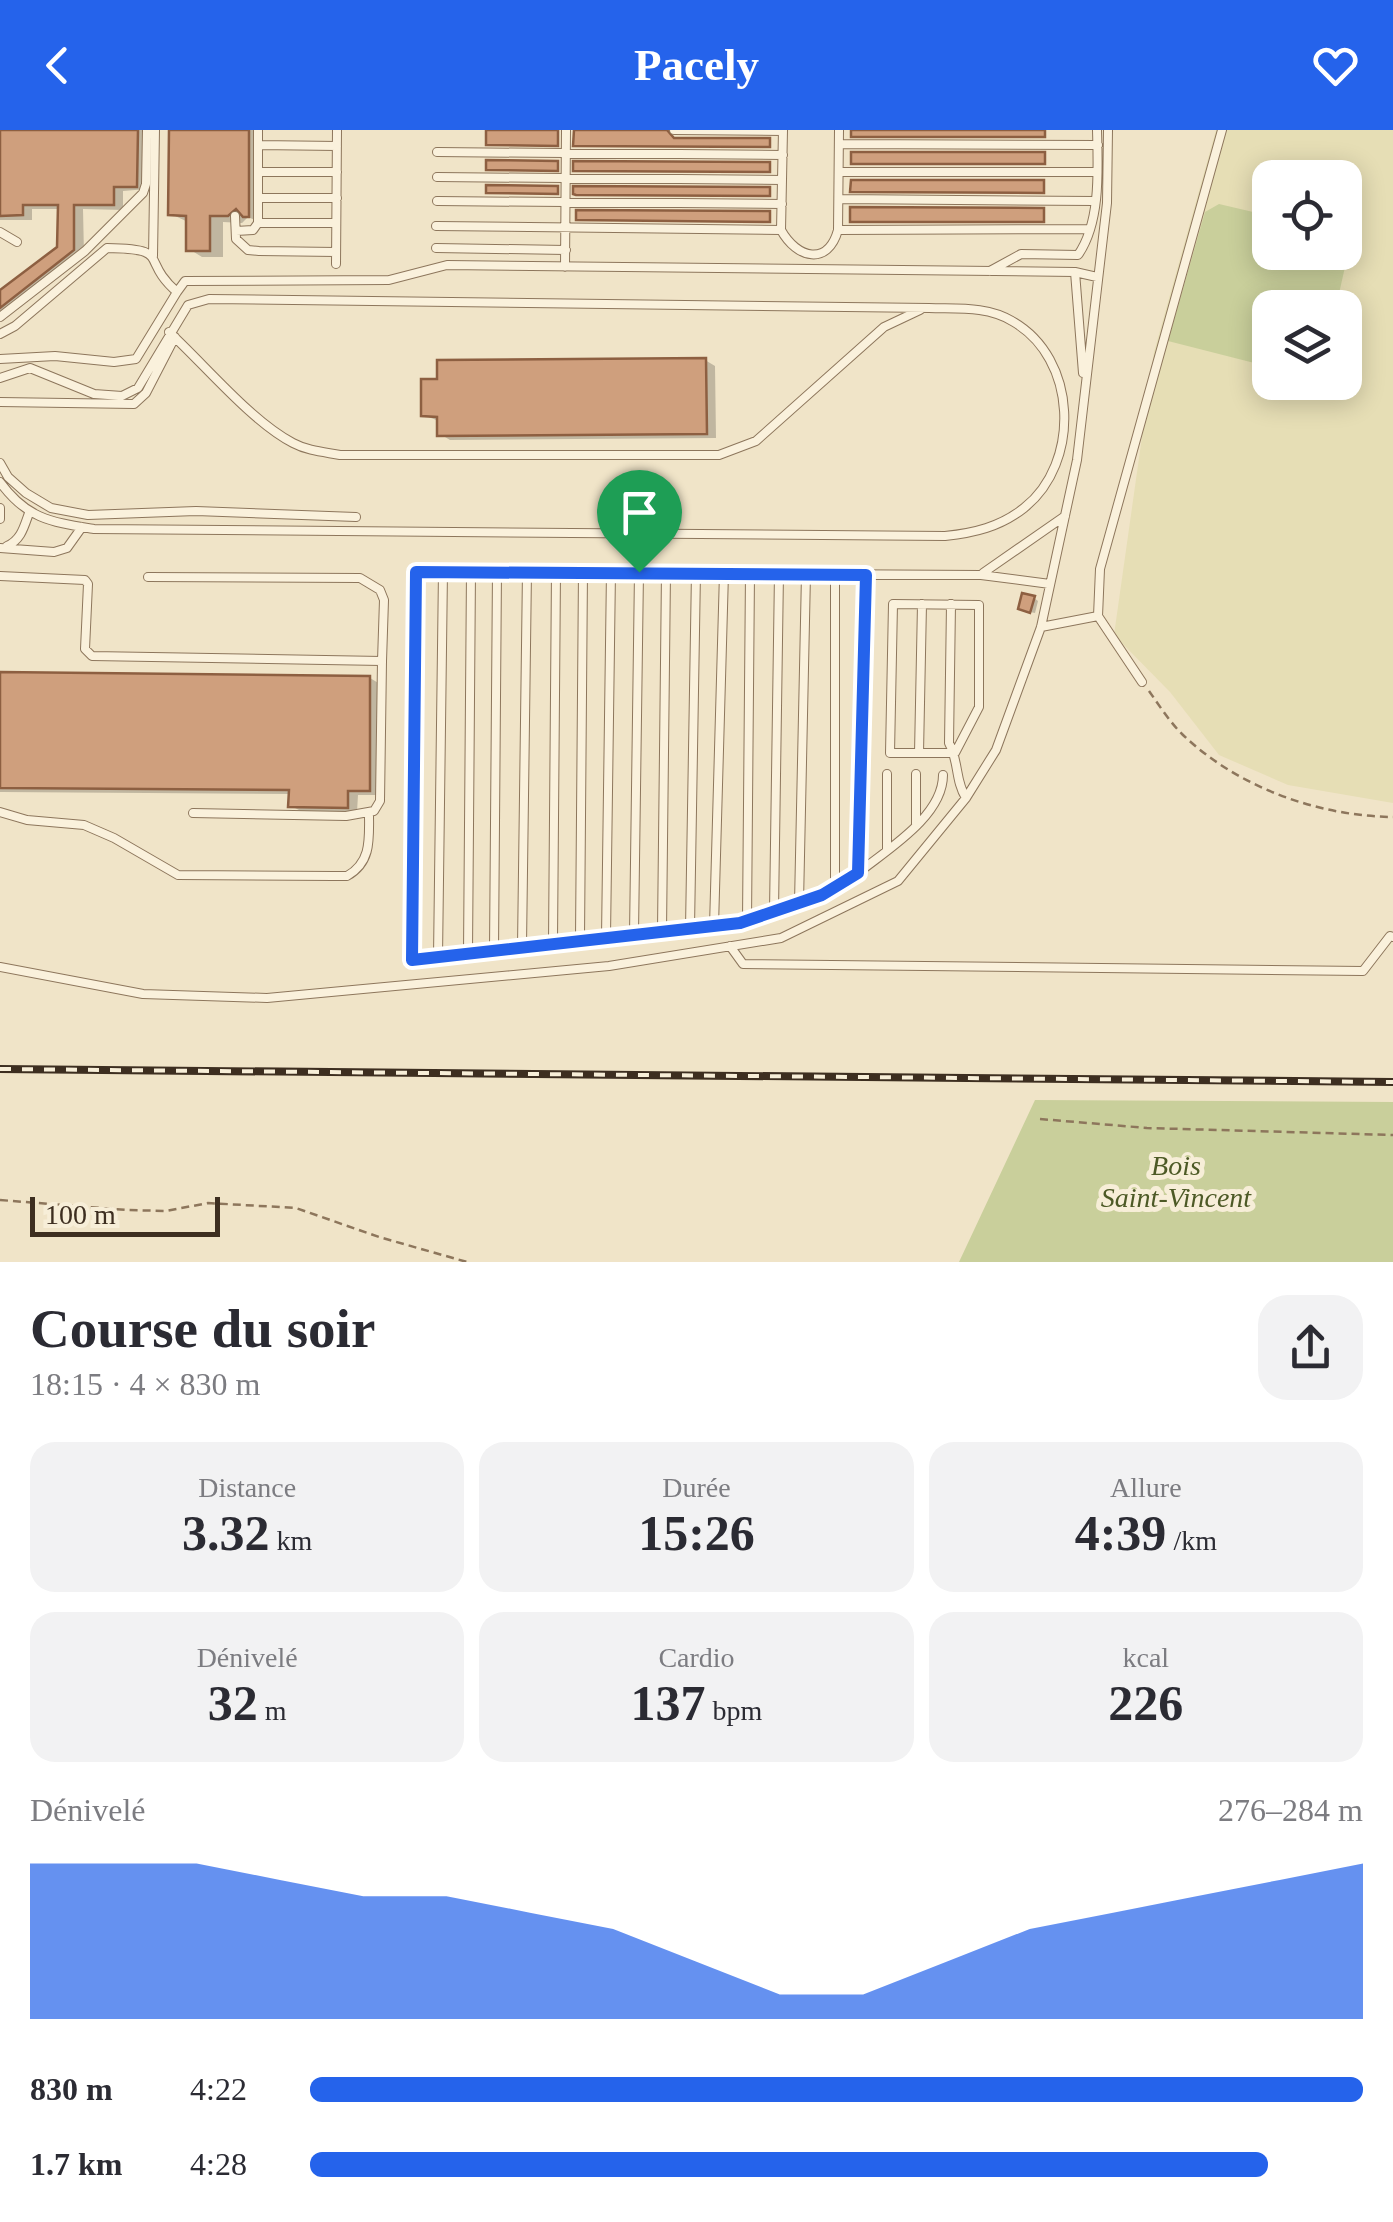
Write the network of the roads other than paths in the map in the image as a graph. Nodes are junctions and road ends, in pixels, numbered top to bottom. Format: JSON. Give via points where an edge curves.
{"nodes":[{"id":1,"x":146,"y":130,"type":"edge"},
{"id":2,"x":155,"y":130,"type":"edge"},
{"id":3,"x":258,"y":130,"type":"edge"},
{"id":4,"x":338,"y":130,"type":"edge"},
{"id":5,"x":566,"y":130,"type":"edge"},
{"id":6,"x":674,"y":130,"type":"edge"},
{"id":7,"x":840,"y":130,"type":"edge"},
{"id":8,"x":1097,"y":130,"type":"edge"},
{"id":9,"x":1108,"y":130,"type":"edge"},
{"id":10,"x":1222,"y":130,"type":"edge"},
{"id":11,"x":783,"y":131,"type":"edge"},
{"id":12,"x":839,"y":144,"type":"junction"},
{"id":13,"x":258,"y":145,"type":"junction"},
{"id":14,"x":1098,"y":145,"type":"junction"},
{"id":15,"x":337,"y":146,"type":"junction"},
{"id":16,"x":437,"y":152,"type":"dead end"},
{"id":17,"x":566,"y":153,"type":"junction"},
{"id":18,"x":783,"y":155,"type":"junction"},
{"id":19,"x":258,"y":172,"type":"junction"},
{"id":20,"x":337,"y":172,"type":"junction"},
{"id":21,"x":840,"y":172,"type":"junction"},
{"id":22,"x":1096,"y":172,"type":"junction"},
{"id":23,"x":437,"y":177,"type":"dead end"},
{"id":24,"x":566,"y":178,"type":"junction"},
{"id":25,"x":782,"y":180,"type":"junction"},
{"id":26,"x":258,"y":198,"type":"junction"},
{"id":27,"x":337,"y":198,"type":"junction"},
{"id":28,"x":840,"y":199,"type":"junction"},
{"id":29,"x":436,"y":201,"type":"dead end"},
{"id":30,"x":1094,"y":201,"type":"junction"},
{"id":31,"x":566,"y":202,"type":"junction"},
{"id":32,"x":782,"y":204,"type":"junction"},
{"id":33,"x":236,"y":216,"type":"dead end"},
{"id":34,"x":336,"y":222,"type":"junction"},
{"id":35,"x":258,"y":224,"type":"junction"},
{"id":36,"x":436,"y":226,"type":"dead end"},
{"id":37,"x":566,"y":228,"type":"junction"},
{"id":38,"x":1090,"y":228,"type":"junction"},
{"id":39,"x":782,"y":230,"type":"junction"},
{"id":40,"x":838,"y":230,"type":"junction"},
{"id":41,"x":236,"y":231,"type":"junction"},
{"id":42,"x":0,"y":232,"type":"edge"},
{"id":43,"x":17,"y":242,"type":"dead end"},
{"id":44,"x":436,"y":248,"type":"dead end"},
{"id":45,"x":566,"y":250,"type":"junction"},
{"id":46,"x":336,"y":252,"type":"junction"},
{"id":47,"x":153,"y":256,"type":"junction"},
{"id":48,"x":336,"y":264,"type":"dead end"},
{"id":49,"x":565,"y":266,"type":"junction"},
{"id":50,"x":990,"y":271,"type":"junction"},
{"id":51,"x":1075,"y":272,"type":"junction"},
{"id":52,"x":1097,"y":277,"type":"junction"},
{"id":53,"x":177,"y":292,"type":"junction"},
{"id":54,"x":929,"y":308,"type":"junction"},
{"id":55,"x":0,"y":316,"type":"edge"},
{"id":56,"x":0,"y":334,"type":"edge"},
{"id":57,"x":172,"y":335,"type":"junction"},
{"id":58,"x":0,"y":359,"type":"edge"},
{"id":59,"x":0,"y":378,"type":"edge"},
{"id":60,"x":1085,"y":396,"type":"junction"},
{"id":61,"x":0,"y":402,"type":"edge"},
{"id":62,"x":0,"y":463,"type":"edge"},
{"id":63,"x":0,"y":482,"type":"edge"},
{"id":64,"x":0,"y":508,"type":"edge"},
{"id":65,"x":29,"y":513,"type":"junction"},
{"id":66,"x":356,"y":516,"type":"dead end"},
{"id":67,"x":1065,"y":516,"type":"junction"},
{"id":68,"x":0,"y":520,"type":"edge"},
{"id":69,"x":82,"y":527,"type":"junction"},
{"id":70,"x":1,"y":548,"type":"edge"},
{"id":71,"x":471,"y":571,"type":"junction"},
{"id":72,"x":497,"y":571,"type":"junction"},
{"id":73,"x":527,"y":571,"type":"junction"},
{"id":74,"x":556,"y":571,"type":"junction"},
{"id":75,"x":583,"y":571,"type":"junction"},
{"id":76,"x":611,"y":571,"type":"junction"},
{"id":77,"x":443,"y":572,"type":"junction"},
{"id":78,"x":639,"y":572,"type":"junction"},
{"id":79,"x":666,"y":572,"type":"junction"},
{"id":80,"x":696,"y":572,"type":"junction"},
{"id":81,"x":724,"y":573,"type":"junction"},
{"id":82,"x":750,"y":573,"type":"junction"},
{"id":83,"x":779,"y":573,"type":"junction"},
{"id":84,"x":806,"y":574,"type":"junction"},
{"id":85,"x":836,"y":574,"type":"junction"},
{"id":86,"x":866,"y":575,"type":"junction"},
{"id":87,"x":981,"y":575,"type":"junction"},
{"id":88,"x":0,"y":576,"type":"edge"},
{"id":89,"x":148,"y":577,"type":"dead end"},
{"id":90,"x":1050,"y":584,"type":"junction"},
{"id":91,"x":922,"y":604,"type":"junction"},
{"id":92,"x":951,"y":604,"type":"junction"},
{"id":93,"x":1098,"y":616,"type":"junction"},
{"id":94,"x":1041,"y":627,"type":"junction"},
{"id":95,"x":382,"y":661,"type":"junction"},
{"id":96,"x":1142,"y":682,"type":"road end"},
{"id":97,"x":919,"y":753,"type":"junction"},
{"id":98,"x":955,"y":753,"type":"junction"},
{"id":99,"x":888,"y":774,"type":"dead end"},
{"id":100,"x":916,"y":774,"type":"dead end"},
{"id":101,"x":943,"y":775,"type":"dead end"},
{"id":102,"x":966,"y":798,"type":"junction"},
{"id":103,"x":0,"y":812,"type":"edge"},
{"id":104,"x":193,"y":813,"type":"dead end"},
{"id":105,"x":369,"y":813,"type":"junction"},
{"id":106,"x":916,"y":824,"type":"junction"},
{"id":107,"x":887,"y":850,"type":"junction"},
{"id":108,"x":858,"y":873,"type":"junction"},
{"id":109,"x":835,"y":887,"type":"junction"},
{"id":110,"x":799,"y":903,"type":"junction"},
{"id":111,"x":774,"y":911,"type":"junction"},
{"id":112,"x":747,"y":920,"type":"junction"},
{"id":113,"x":714,"y":926,"type":"junction"},
{"id":114,"x":690,"y":928,"type":"junction"},
{"id":115,"x":662,"y":931,"type":"junction"},
{"id":116,"x":634,"y":934,"type":"junction"},
{"id":117,"x":606,"y":937,"type":"junction"},
{"id":118,"x":1393,"y":937,"type":"edge"},
{"id":119,"x":580,"y":940,"type":"junction"},
{"id":120,"x":553,"y":942,"type":"junction"},
{"id":121,"x":522,"y":946,"type":"junction"},
{"id":122,"x":730,"y":946,"type":"junction"},
{"id":123,"x":494,"y":950,"type":"junction"},
{"id":124,"x":468,"y":953,"type":"junction"},
{"id":125,"x":438,"y":956,"type":"junction"},
{"id":126,"x":0,"y":967,"type":"edge"}],
"edges":[{"from":1,"to":55,"type":"lane","via":[[143,193],[85,251]]},
{"from":2,"to":47,"type":"lane"},
{"from":3,"to":13,"type":"lane"},
{"from":4,"to":15,"type":"lane"},
{"from":5,"to":17,"type":"lane"},
{"from":6,"to":11,"type":"lane"},
{"from":7,"to":12,"type":"lane"},
{"from":8,"to":14,"type":"lane"},
{"from":9,"to":52,"type":"lane"},
{"from":10,"to":93,"type":"lane","via":[[1100,569]]},
{"from":11,"to":18,"type":"lane"},
{"from":12,"to":14,"type":"lane"},
{"from":12,"to":21,"type":"lane"},
{"from":13,"to":15,"type":"lane"},
{"from":13,"to":19,"type":"lane"},
{"from":14,"to":22,"type":"lane"},
{"from":15,"to":20,"type":"lane"},
{"from":16,"to":17,"type":"lane"},
{"from":17,"to":18,"type":"lane"},
{"from":17,"to":24,"type":"lane"},
{"from":18,"to":25,"type":"lane"},
{"from":19,"to":20,"type":"lane"},
{"from":19,"to":26,"type":"lane"},
{"from":20,"to":27,"type":"lane"},
{"from":21,"to":22,"type":"lane"},
{"from":21,"to":28,"type":"lane"},
{"from":22,"to":30,"type":"lane"},
{"from":23,"to":24,"type":"lane"},
{"from":24,"to":25,"type":"lane"},
{"from":24,"to":31,"type":"lane"},
{"from":25,"to":32,"type":"lane"},
{"from":26,"to":27,"type":"lane"},
{"from":26,"to":35,"type":"lane"},
{"from":27,"to":34,"type":"lane"},
{"from":28,"to":30,"type":"lane"},
{"from":28,"to":40,"type":"lane"},
{"from":29,"to":31,"type":"lane"},
{"from":30,"to":38,"type":"lane"},
{"from":31,"to":32,"type":"lane"},
{"from":31,"to":37,"type":"lane"},
{"from":32,"to":39,"type":"lane"},
{"from":33,"to":41,"type":"lane"},
{"from":34,"to":35,"type":"lane"},
{"from":34,"to":46,"type":"lane"},
{"from":35,"to":41,"type":"lane"},
{"from":36,"to":37,"type":"lane"},
{"from":37,"to":39,"type":"lane"},
{"from":37,"to":45,"type":"lane"},
{"from":38,"to":40,"type":"lane"},
{"from":38,"to":50,"type":"lane","via":[[1078,255],[1020,254]]},
{"from":39,"to":40,"type":"lane","via":[[789,244],[813,254],[828,252]]},
{"from":41,"to":46,"type":"lane","via":[[248,250]]},
{"from":42,"to":43,"type":"lane"},
{"from":44,"to":45,"type":"lane"},
{"from":45,"to":49,"type":"lane"},
{"from":46,"to":48,"type":"lane"},
{"from":47,"to":53,"type":"lane"},
{"from":47,"to":56,"type":"lane","via":[[144,249],[107,248]]},
{"from":49,"to":50,"type":"lane"},
{"from":49,"to":53,"type":"lane","via":[[448,265],[389,280],[185,281]]},
{"from":50,"to":51,"type":"lane"},
{"from":51,"to":52,"type":"lane"},
{"from":51,"to":60,"type":"lane"},
{"from":52,"to":60,"type":"lane"},
{"from":53,"to":58,"type":"lane","via":[[136,359]]},
{"from":54,"to":57,"type":"lane","via":[[209,299],[188,305]]},
{"from":54,"to":57,"type":"lane","via":[[884,327],[756,441],[719,455],[314,451],[260,418]]},
{"from":54,"to":69,"type":"lane","via":[[985,310],[1015,322],[1056,373],[1065,412],[1060,455],[1047,482],[1028,506],[975,533]]},
{"from":57,"to":59,"type":"lane","via":[[138,388],[122,396],[94,394],[30,368]]},
{"from":57,"to":61,"type":"lane","via":[[146,393],[134,404]]},
{"from":60,"to":67,"type":"lane"},
{"from":62,"to":66,"type":"lane","via":[[26,493],[51,508],[88,514]]},
{"from":63,"to":65,"type":"lane"},
{"from":64,"to":68,"type":"lane"},
{"from":65,"to":69,"type":"lane"},
{"from":65,"to":70,"type":"lane","via":[[14,542]]},
{"from":67,"to":87,"type":"lane"},
{"from":67,"to":90,"type":"lane"},
{"from":69,"to":70,"type":"lane","via":[[67,548],[54,552]]},
{"from":71,"to":72,"type":"lane"},
{"from":71,"to":77,"type":"lane"},
{"from":71,"to":124,"type":"lane"},
{"from":72,"to":73,"type":"lane"},
{"from":72,"to":123,"type":"lane"},
{"from":73,"to":74,"type":"lane"},
{"from":73,"to":121,"type":"lane"},
{"from":74,"to":75,"type":"lane"},
{"from":74,"to":120,"type":"lane"},
{"from":75,"to":76,"type":"lane"},
{"from":75,"to":119,"type":"lane"},
{"from":76,"to":78,"type":"lane"},
{"from":76,"to":117,"type":"lane"},
{"from":77,"to":125,"type":"lane"},
{"from":77,"to":125,"type":"lane","via":[[416,572],[412,960]]},
{"from":78,"to":79,"type":"lane"},
{"from":78,"to":116,"type":"lane"},
{"from":79,"to":80,"type":"lane"},
{"from":79,"to":115,"type":"lane"},
{"from":80,"to":81,"type":"lane"},
{"from":80,"to":114,"type":"lane"},
{"from":81,"to":82,"type":"lane"},
{"from":81,"to":113,"type":"lane"},
{"from":82,"to":83,"type":"lane"},
{"from":82,"to":112,"type":"lane"},
{"from":83,"to":84,"type":"lane"},
{"from":83,"to":111,"type":"lane"},
{"from":84,"to":85,"type":"lane"},
{"from":84,"to":110,"type":"lane"},
{"from":85,"to":86,"type":"lane"},
{"from":85,"to":109,"type":"lane"},
{"from":86,"to":87,"type":"lane"},
{"from":86,"to":108,"type":"lane"},
{"from":87,"to":90,"type":"lane"},
{"from":88,"to":95,"type":"lane","via":[[85,580],[85,649],[92,656]]},
{"from":89,"to":95,"type":"lane","via":[[360,578],[384,600]]},
{"from":90,"to":94,"type":"lane"},
{"from":91,"to":92,"type":"lane"},
{"from":91,"to":97,"type":"lane"},
{"from":91,"to":97,"type":"lane","via":[[894,604],[890,753]]},
{"from":92,"to":98,"type":"lane"},
{"from":92,"to":98,"type":"lane","via":[[979,605],[979,707]]},
{"from":93,"to":94,"type":"lane"},
{"from":93,"to":96,"type":"lane"},
{"from":94,"to":102,"type":"lane","via":[[996,750]]},
{"from":95,"to":105,"type":"lane","via":[[380,801]]},
{"from":97,"to":98,"type":"lane"},
{"from":98,"to":102,"type":"lane"},
{"from":99,"to":107,"type":"lane"},
{"from":100,"to":106,"type":"lane"},
{"from":101,"to":106,"type":"lane","via":[[943,791]]},
{"from":102,"to":122,"type":"lane","via":[[898,881],[781,938]]},
{"from":103,"to":105,"type":"lane","via":[[84,826],[178,874],[334,876],[347,876],[362,862]]},
{"from":104,"to":105,"type":"lane"},
{"from":106,"to":107,"type":"lane"},
{"from":107,"to":108,"type":"lane"},
{"from":108,"to":109,"type":"lane"},
{"from":109,"to":110,"type":"lane"},
{"from":110,"to":111,"type":"lane"},
{"from":111,"to":112,"type":"lane"},
{"from":112,"to":113,"type":"lane"},
{"from":113,"to":114,"type":"lane"},
{"from":114,"to":115,"type":"lane"},
{"from":115,"to":116,"type":"lane"},
{"from":116,"to":117,"type":"lane"},
{"from":117,"to":119,"type":"lane"},
{"from":118,"to":122,"type":"lane","via":[[1364,971],[743,964]]},
{"from":119,"to":120,"type":"lane"},
{"from":120,"to":121,"type":"lane"},
{"from":121,"to":123,"type":"lane"},
{"from":122,"to":126,"type":"lane","via":[[609,966],[268,998],[144,994]]},
{"from":123,"to":124,"type":"lane"},
{"from":124,"to":125,"type":"lane"}]}
